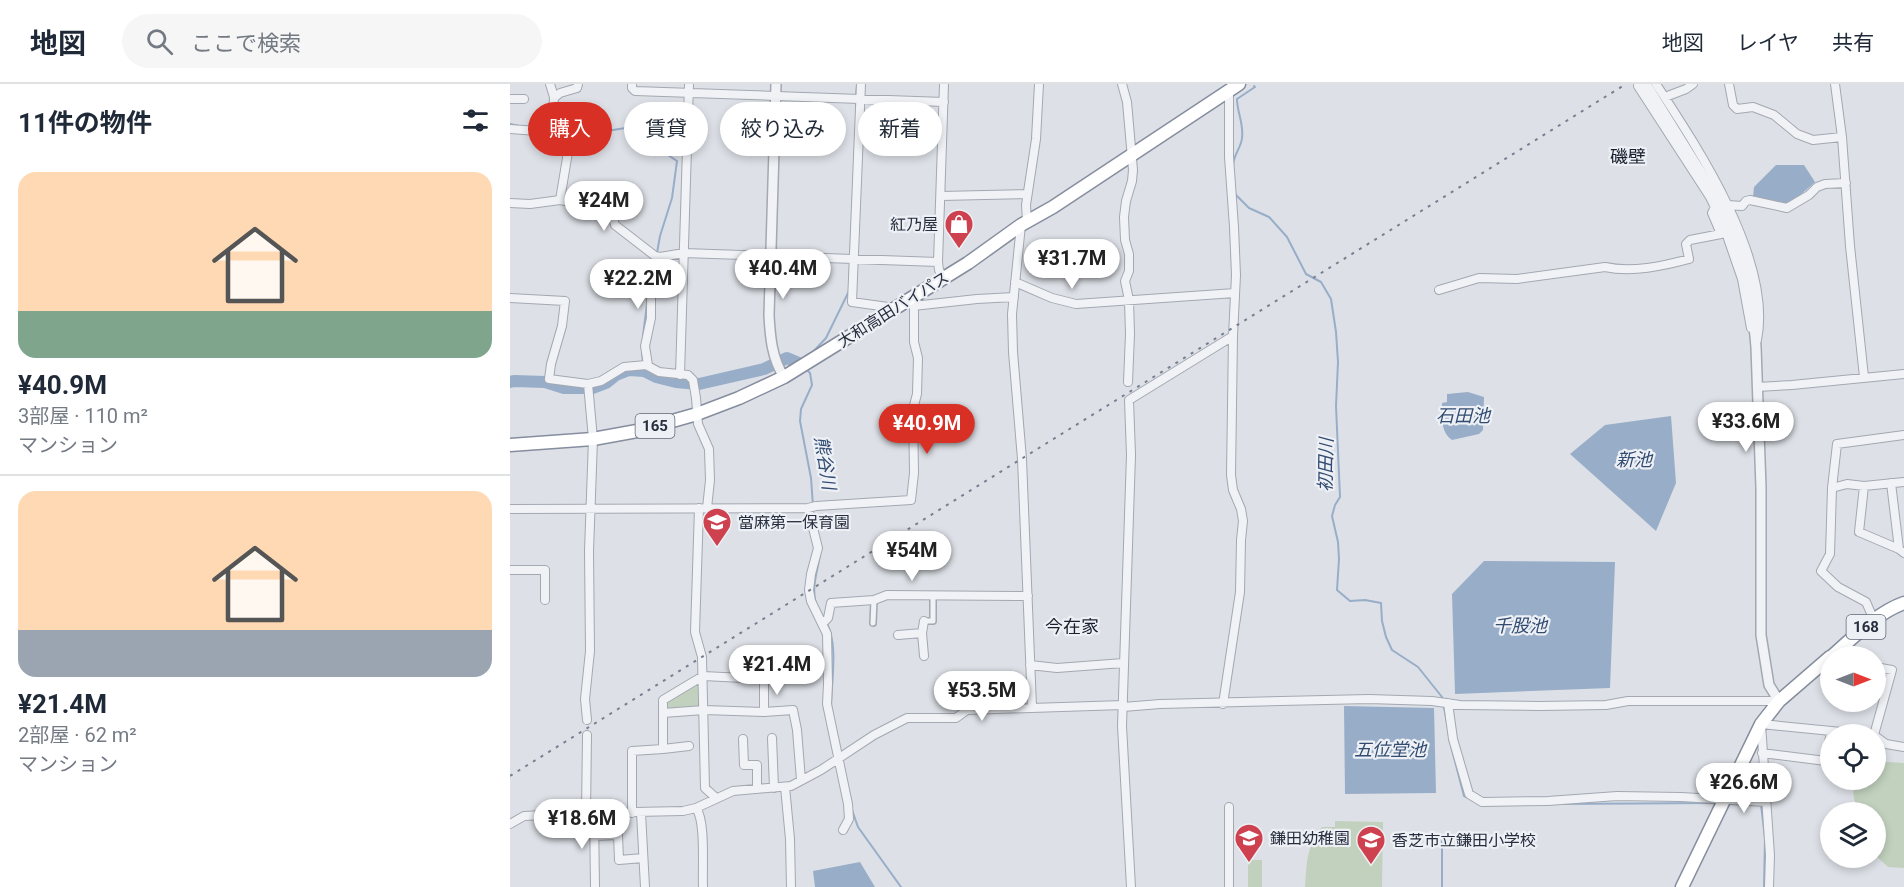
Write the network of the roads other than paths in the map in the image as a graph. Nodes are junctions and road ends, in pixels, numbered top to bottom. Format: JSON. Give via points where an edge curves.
{"nodes":[{"id":1,"x":550,"y":84,"type":"edge"},
{"id":2,"x":578,"y":84,"type":"edge"},
{"id":3,"x":632,"y":84,"type":"edge"},
{"id":4,"x":689,"y":84,"type":"edge"},
{"id":5,"x":776,"y":84,"type":"edge"},
{"id":6,"x":861,"y":84,"type":"edge"},
{"id":7,"x":944,"y":84,"type":"edge"},
{"id":8,"x":1039,"y":84,"type":"edge"},
{"id":9,"x":1122,"y":84,"type":"edge"},
{"id":10,"x":1641,"y":84,"type":"edge"},
{"id":11,"x":1646,"y":84,"type":"edge"},
{"id":12,"x":1656,"y":84,"type":"edge"},
{"id":13,"x":1694,"y":84,"type":"edge"},
{"id":14,"x":1729,"y":84,"type":"edge"},
{"id":15,"x":1835,"y":84,"type":"edge"},
{"id":16,"x":1232,"y":86,"type":"edge"},
{"id":17,"x":688,"y":93,"type":"junction"},
{"id":18,"x":776,"y":96,"type":"junction"},
{"id":19,"x":1665,"y":97,"type":"junction"},
{"id":20,"x":554,"y":98,"type":"junction"},
{"id":21,"x":510,"y":99,"type":"edge"},
{"id":22,"x":524,"y":99,"type":"dead end"},
{"id":23,"x":860,"y":99,"type":"junction"},
{"id":24,"x":554,"y":102,"type":"edge"},
{"id":25,"x":944,"y":102,"type":"junction"},
{"id":26,"x":510,"y":129,"type":"edge"},
{"id":27,"x":528,"y":129,"type":"edge"},
{"id":28,"x":1842,"y":136,"type":"junction"},
{"id":29,"x":1130,"y":155,"type":"junction"},
{"id":30,"x":567,"y":156,"type":"edge"},
{"id":31,"x":1846,"y":183,"type":"junction"},
{"id":32,"x":1027,"y":194,"type":"junction"},
{"id":33,"x":940,"y":196,"type":"junction"},
{"id":34,"x":560,"y":200,"type":"junction"},
{"id":35,"x":510,"y":203,"type":"edge"},
{"id":36,"x":1728,"y":205,"type":"junction"},
{"id":37,"x":1715,"y":207,"type":"junction"},
{"id":38,"x":1024,"y":224,"type":"junction"},
{"id":39,"x":684,"y":254,"type":"junction"},
{"id":40,"x":770,"y":256,"type":"junction"},
{"id":41,"x":658,"y":257,"type":"junction"},
{"id":42,"x":855,"y":259,"type":"junction"},
{"id":43,"x":938,"y":262,"type":"junction"},
{"id":44,"x":943,"y":277,"type":"junction"},
{"id":45,"x":1015,"y":282,"type":"junction"},
{"id":46,"x":1439,"y":290,"type":"dead end"},
{"id":47,"x":1235,"y":293,"type":"junction"},
{"id":48,"x":1014,"y":297,"type":"junction"},
{"id":49,"x":510,"y":298,"type":"edge"},
{"id":50,"x":1129,"y":300,"type":"junction"},
{"id":51,"x":913,"y":301,"type":"junction"},
{"id":52,"x":895,"y":308,"type":"junction"},
{"id":53,"x":1233,"y":336,"type":"junction"},
{"id":54,"x":1756,"y":347,"type":"junction"},
{"id":55,"x":645,"y":365,"type":"junction"},
{"id":56,"x":785,"y":373,"type":"junction"},
{"id":57,"x":1904,"y":374,"type":"edge"},
{"id":58,"x":680,"y":375,"type":"junction"},
{"id":59,"x":1864,"y":377,"type":"junction"},
{"id":60,"x":1128,"y":382,"type":"dead end"},
{"id":61,"x":588,"y":387,"type":"junction"},
{"id":62,"x":1757,"y":387,"type":"junction"},
{"id":63,"x":697,"y":414,"type":"junction"},
{"id":64,"x":1904,"y":435,"type":"edge"},
{"id":65,"x":593,"y":439,"type":"junction"},
{"id":66,"x":510,"y":445,"type":"edge"},
{"id":67,"x":1904,"y":482,"type":"edge"},
{"id":68,"x":1890,"y":483,"type":"junction"},
{"id":69,"x":1864,"y":486,"type":"junction"},
{"id":70,"x":1832,"y":488,"type":"junction"},
{"id":71,"x":812,"y":507,"type":"junction"},
{"id":72,"x":703,"y":508,"type":"junction"},
{"id":73,"x":510,"y":509,"type":"edge"},
{"id":74,"x":590,"y":509,"type":"junction"},
{"id":75,"x":1902,"y":551,"type":"edge"},
{"id":76,"x":510,"y":570,"type":"edge"},
{"id":77,"x":933,"y":596,"type":"junction"},
{"id":78,"x":1028,"y":596,"type":"junction"},
{"id":79,"x":545,"y":600,"type":"dead end"},
{"id":80,"x":874,"y":600,"type":"junction"},
{"id":81,"x":1904,"y":603,"type":"edge"},
{"id":82,"x":1874,"y":620,"type":"junction"},
{"id":83,"x":826,"y":621,"type":"junction"},
{"id":84,"x":924,"y":621,"type":"joint"},
{"id":85,"x":873,"y":623,"type":"dead end"},
{"id":86,"x":922,"y":633,"type":"junction"},
{"id":87,"x":898,"y":635,"type":"dead end"},
{"id":88,"x":1843,"y":646,"type":"edge"},
{"id":89,"x":793,"y":654,"type":"dead end"},
{"id":90,"x":924,"y":656,"type":"dead end"},
{"id":91,"x":1123,"y":663,"type":"junction"},
{"id":92,"x":1030,"y":665,"type":"junction"},
{"id":93,"x":1820,"y":666,"type":"edge"},
{"id":94,"x":1886,"y":669,"type":"edge"},
{"id":95,"x":703,"y":676,"type":"junction"},
{"id":96,"x":764,"y":679,"type":"junction"},
{"id":97,"x":1886,"y":691,"type":"edge"},
{"id":98,"x":1779,"y":701,"type":"junction"},
{"id":99,"x":1445,"y":702,"type":"junction"},
{"id":100,"x":1223,"y":704,"type":"junction"},
{"id":101,"x":1123,"y":706,"type":"junction"},
{"id":102,"x":1032,"y":707,"type":"junction"},
{"id":103,"x":704,"y":710,"type":"junction"},
{"id":104,"x":764,"y":712,"type":"junction"},
{"id":105,"x":663,"y":713,"type":"junction"},
{"id":106,"x":587,"y":720,"type":"joint"},
{"id":107,"x":1761,"y":724,"type":"junction"},
{"id":108,"x":1820,"y":733,"type":"edge"},
{"id":109,"x":587,"y":735,"type":"joint"},
{"id":110,"x":772,"y":738,"type":"dead end"},
{"id":111,"x":743,"y":739,"type":"dead end"},
{"id":112,"x":1886,"y":744,"type":"edge"},
{"id":113,"x":689,"y":746,"type":"dead end"},
{"id":114,"x":1904,"y":747,"type":"edge"},
{"id":115,"x":663,"y":749,"type":"junction"},
{"id":116,"x":1762,"y":753,"type":"junction"},
{"id":117,"x":839,"y":759,"type":"junction"},
{"id":118,"x":1820,"y":759,"type":"edge"},
{"id":119,"x":801,"y":780,"type":"junction"},
{"id":120,"x":785,"y":787,"type":"junction"},
{"id":121,"x":774,"y":788,"type":"junction"},
{"id":122,"x":757,"y":789,"type":"junction"},
{"id":123,"x":716,"y":798,"type":"junction"},
{"id":124,"x":1723,"y":800,"type":"junction"},
{"id":125,"x":1766,"y":802,"type":"junction"},
{"id":126,"x":1229,"y":807,"type":"dead end"},
{"id":127,"x":696,"y":808,"type":"junction"},
{"id":128,"x":590,"y":813,"type":"junction"},
{"id":129,"x":636,"y":813,"type":"junction"},
{"id":130,"x":510,"y":824,"type":"edge"},
{"id":131,"x":843,"y":830,"type":"dead end"},
{"id":132,"x":594,"y":836,"type":"junction"},
{"id":133,"x":644,"y":858,"type":"junction"},
{"id":134,"x":595,"y":887,"type":"edge"},
{"id":135,"x":645,"y":887,"type":"edge"},
{"id":136,"x":703,"y":887,"type":"edge"},
{"id":137,"x":790,"y":887,"type":"edge"},
{"id":138,"x":1131,"y":887,"type":"edge"},
{"id":139,"x":1229,"y":887,"type":"edge"},
{"id":140,"x":1682,"y":887,"type":"edge"},
{"id":141,"x":1769,"y":887,"type":"edge"}],
"edges":[{"from":1,"to":20,"type":"street"},
{"from":2,"to":20,"type":"street"},
{"from":3,"to":17,"type":"street","via":[[635,91]]},
{"from":4,"to":17,"type":"street"},
{"from":5,"to":18,"type":"street"},
{"from":6,"to":23,"type":"street"},
{"from":7,"to":25,"type":"street"},
{"from":8,"to":32,"type":"street"},
{"from":9,"to":29,"type":"street"},
{"from":10,"to":37,"type":"street","via":[[1638,86]]},
{"from":11,"to":54,"type":"street","via":[[1715,195],[1738,244],[1751,294]]},
{"from":12,"to":19,"type":"street"},
{"from":13,"to":19,"type":"street"},
{"from":14,"to":28,"type":"street","via":[[1737,109],[1753,107],[1774,115],[1797,134],[1813,140]]},
{"from":15,"to":28,"type":"street"},
{"from":16,"to":29,"type":"highway","name":"大和高田バイパス","number":"165"},
{"from":16,"to":47,"type":"street","via":[[1229,157]]},
{"from":17,"to":18,"type":"street"},
{"from":17,"to":39,"type":"street"},
{"from":18,"to":23,"type":"street"},
{"from":18,"to":40,"type":"street"},
{"from":19,"to":36,"type":"street"},
{"from":20,"to":24,"type":"street"},
{"from":21,"to":22,"type":"street"},
{"from":23,"to":25,"type":"street"},
{"from":23,"to":42,"type":"street"},
{"from":25,"to":33,"type":"street"},
{"from":26,"to":27,"type":"street"},
{"from":28,"to":31,"type":"street"},
{"from":29,"to":38,"type":"highway","name":"大和高田バイパス","number":"165"},
{"from":29,"to":50,"type":"street","via":[[1132,181],[1124,217]]},
{"from":30,"to":34,"type":"street"},
{"from":31,"to":36,"type":"street","via":[[1817,187],[1787,208],[1750,200],[1742,206]]},
{"from":31,"to":59,"type":"street"},
{"from":32,"to":33,"type":"street"},
{"from":32,"to":38,"type":"street"},
{"from":33,"to":43,"type":"street"},
{"from":34,"to":35,"type":"street"},
{"from":34,"to":41,"type":"street","via":[[607,209],[615,225]]},
{"from":36,"to":54,"type":"street","via":[[1744,243],[1757,291],[1760,328]]},
{"from":37,"to":46,"type":"street","via":[[1712,213],[1721,234],[1690,240],[1686,244],[1689,259],[1638,268],[1605,267],[1517,279],[1479,278]]},
{"from":37,"to":54,"type":"street","via":[[1742,279]]},
{"from":38,"to":44,"type":"highway","name":"大和高田バイパス","number":"165"},
{"from":38,"to":45,"type":"street"},
{"from":39,"to":40,"type":"street"},
{"from":39,"to":41,"type":"street"},
{"from":39,"to":58,"type":"street"},
{"from":40,"to":42,"type":"street"},
{"from":40,"to":56,"type":"street","via":[[772,345]]},
{"from":41,"to":55,"type":"street"},
{"from":42,"to":43,"type":"street"},
{"from":42,"to":52,"type":"street","via":[[852,302]]},
{"from":43,"to":44,"type":"street"},
{"from":44,"to":51,"type":"highway","name":"大和高田バイパス","number":"165"},
{"from":45,"to":48,"type":"street"},
{"from":45,"to":50,"type":"street","via":[[1076,304]]},
{"from":47,"to":50,"type":"street"},
{"from":47,"to":53,"type":"street"},
{"from":48,"to":51,"type":"street"},
{"from":48,"to":78,"type":"street","via":[[1013,352]]},
{"from":49,"to":61,"type":"street","via":[[565,301],[549,379]]},
{"from":50,"to":60,"type":"street"},
{"from":51,"to":52,"type":"highway","name":"大和高田バイパス","number":"165"},
{"from":51,"to":71,"type":"street","via":[[918,358],[911,500]]},
{"from":52,"to":56,"type":"highway","name":"大和高田バイパス","number":"165","via":[[808,363]]},
{"from":53,"to":91,"type":"street","via":[[1129,400],[1131,455]]},
{"from":53,"to":100,"type":"street","via":[[1231,475],[1243,521],[1240,592]]},
{"from":54,"to":62,"type":"street"},
{"from":55,"to":58,"type":"street"},
{"from":55,"to":61,"type":"street","via":[[624,367]]},
{"from":56,"to":63,"type":"highway","name":"大和高田バイパス","number":"165","via":[[739,398]]},
{"from":57,"to":59,"type":"street"},
{"from":58,"to":63,"type":"street","via":[[693,380]]},
{"from":59,"to":62,"type":"street"},
{"from":61,"to":65,"type":"street"},
{"from":62,"to":98,"type":"street","via":[[1761,635],[1769,685]]},
{"from":63,"to":65,"type":"highway","name":"大和高田バイパス","number":"165"},
{"from":63,"to":72,"type":"street","via":[[709,449],[710,480]]},
{"from":64,"to":70,"type":"street","via":[[1836,444]]},
{"from":65,"to":66,"type":"highway","name":"大和高田バイパス","number":"165"},
{"from":65,"to":74,"type":"street"},
{"from":67,"to":68,"type":"street"},
{"from":68,"to":69,"type":"street"},
{"from":68,"to":75,"type":"street"},
{"from":69,"to":70,"type":"street","via":[[1847,484]]},
{"from":69,"to":75,"type":"street","via":[[1859,532]]},
{"from":70,"to":82,"type":"street","via":[[1830,554],[1821,571],[1838,587],[1866,602]]},
{"from":71,"to":72,"type":"street"},
{"from":71,"to":83,"type":"street","via":[[818,549],[809,590],[815,610]]},
{"from":72,"to":74,"type":"street"},
{"from":72,"to":95,"type":"street","via":[[695,632]]},
{"from":73,"to":74,"type":"street"},
{"from":74,"to":106,"type":"street"},
{"from":76,"to":79,"type":"street","via":[[545,570]]},
{"from":77,"to":78,"type":"street"},
{"from":77,"to":80,"type":"street","via":[[887,595]]},
{"from":77,"to":84,"type":"street","via":[[933,621]]},
{"from":78,"to":92,"type":"street"},
{"from":80,"to":83,"type":"street","via":[[831,603]]},
{"from":80,"to":85,"type":"street"},
{"from":81,"to":82,"type":"highway","number":"168"},
{"from":82,"to":88,"type":"highway","number":"168"},
{"from":83,"to":117,"type":"street","via":[[827,704]]},
{"from":84,"to":86,"type":"street"},
{"from":86,"to":87,"type":"street"},
{"from":86,"to":90,"type":"street"},
{"from":89,"to":96,"type":"street","via":[[795,674]]},
{"from":91,"to":92,"type":"street","via":[[1057,668]]},
{"from":91,"to":101,"type":"street"},
{"from":92,"to":102,"type":"street"},
{"from":93,"to":98,"type":"highway","number":"168"},
{"from":94,"to":97,"type":"street","via":[[1892,670]]},
{"from":95,"to":96,"type":"street"},
{"from":95,"to":103,"type":"street"},
{"from":95,"to":105,"type":"street","via":[[663,700]]},
{"from":96,"to":104,"type":"street"},
{"from":98,"to":99,"type":"street","via":[[1628,701],[1539,706]]},
{"from":98,"to":107,"type":"highway","number":"168"},
{"from":99,"to":100,"type":"street","via":[[1369,699]]},
{"from":99,"to":124,"type":"street","via":[[1469,794],[1482,802],[1617,796]]},
{"from":100,"to":101,"type":"street"},
{"from":101,"to":102,"type":"street"},
{"from":101,"to":138,"type":"street"},
{"from":102,"to":117,"type":"street","via":[[967,710],[956,718],[908,718]]},
{"from":103,"to":104,"type":"street"},
{"from":103,"to":105,"type":"street"},
{"from":103,"to":123,"type":"street","via":[[705,788]]},
{"from":104,"to":119,"type":"street","via":[[793,710]]},
{"from":105,"to":115,"type":"street"},
{"from":106,"to":109,"type":"street"},
{"from":107,"to":108,"type":"street"},
{"from":107,"to":116,"type":"street"},
{"from":107,"to":124,"type":"highway","number":"168"},
{"from":109,"to":128,"type":"street"},
{"from":110,"to":121,"type":"street"},
{"from":111,"to":122,"type":"street","via":[[744,765],[757,765]]},
{"from":112,"to":114,"type":"street"},
{"from":113,"to":115,"type":"street"},
{"from":115,"to":129,"type":"street","via":[[632,751]]},
{"from":116,"to":118,"type":"street"},
{"from":116,"to":125,"type":"street"},
{"from":117,"to":119,"type":"street"},
{"from":117,"to":131,"type":"street","via":[[849,819]]},
{"from":119,"to":120,"type":"street"},
{"from":120,"to":121,"type":"street"},
{"from":120,"to":137,"type":"street"},
{"from":121,"to":122,"type":"street"},
{"from":122,"to":123,"type":"street","via":[[733,791]]},
{"from":123,"to":127,"type":"street"},
{"from":124,"to":125,"type":"street"},
{"from":124,"to":140,"type":"highway","number":"168"},
{"from":125,"to":141,"type":"street"},
{"from":126,"to":139,"type":"street"},
{"from":127,"to":129,"type":"street"},
{"from":127,"to":136,"type":"street","via":[[702,823]]},
{"from":128,"to":129,"type":"street"},
{"from":128,"to":130,"type":"street","via":[[524,816]]},
{"from":128,"to":132,"type":"street"},
{"from":129,"to":133,"type":"street"},
{"from":132,"to":133,"type":"street","via":[[618,835],[620,860]]},
{"from":132,"to":134,"type":"street"},
{"from":133,"to":135,"type":"street"}]}
